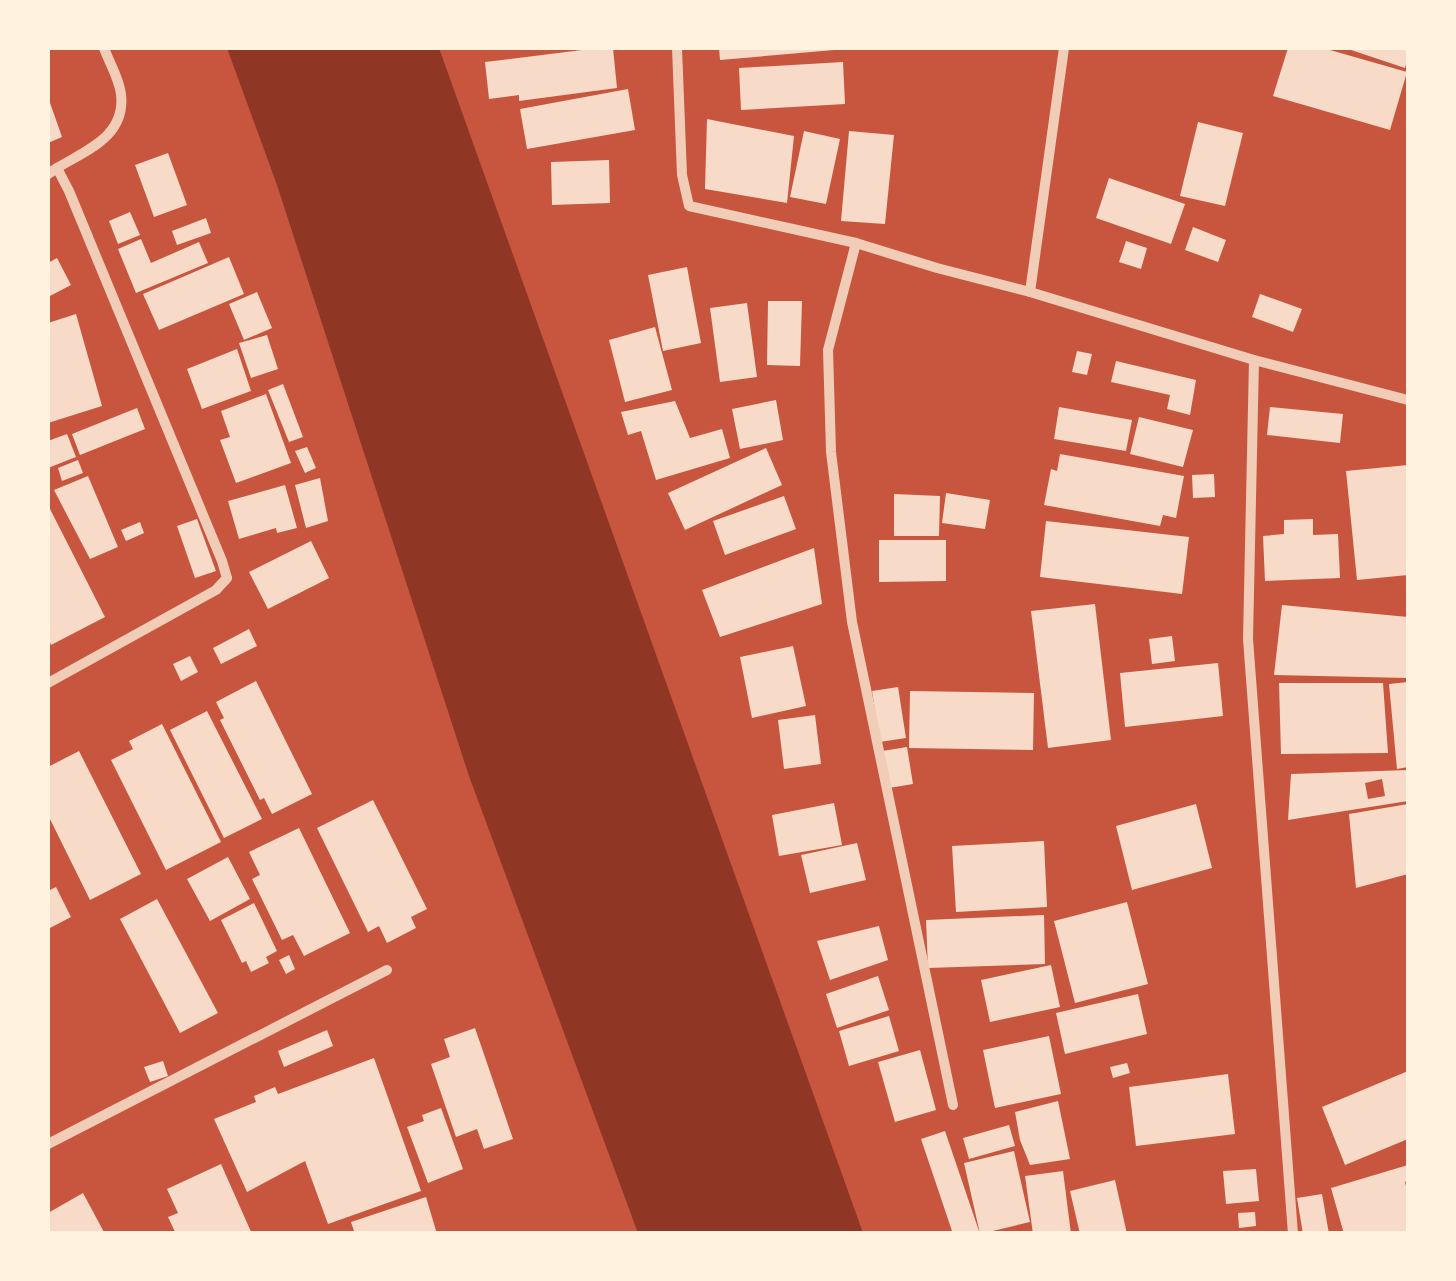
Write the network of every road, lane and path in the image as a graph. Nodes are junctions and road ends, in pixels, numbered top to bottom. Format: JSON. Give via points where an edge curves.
{"nodes":[{"id":1,"x":104,"y":48,"type":"edge"},
{"id":2,"x":678,"y":48,"type":"edge"},
{"id":3,"x":1064,"y":48,"type":"edge"},
{"id":4,"x":52,"y":171,"type":"edge"},
{"id":5,"x":856,"y":243,"type":"junction"},
{"id":6,"x":1030,"y":292,"type":"junction"},
{"id":7,"x":1254,"y":360,"type":"junction"},
{"id":8,"x":1408,"y":400,"type":"edge"},
{"id":9,"x":48,"y":683,"type":"edge"},
{"id":10,"x":387,"y":970,"type":"dead end"},
{"id":11,"x":954,"y":1105,"type":"dead end"},
{"id":12,"x":48,"y":1144,"type":"edge"},
{"id":13,"x":1292,"y":1234,"type":"edge"}],
"edges":[{"from":1,"to":4,"type":"street","via":[[121,94],[118,117],[110,135]]},
{"from":2,"to":5,"type":"street","via":[[689,206]]},
{"from":3,"to":6,"type":"street"},
{"from":4,"to":9,"type":"street","via":[[69,191],[226,578],[216,590]]},
{"from":5,"to":6,"type":"street"},
{"from":5,"to":11,"type":"street","via":[[828,350],[831,452],[852,622]]},
{"from":6,"to":7,"type":"street"},
{"from":7,"to":8,"type":"street"},
{"from":7,"to":13,"type":"street","via":[[1248,638]]},
{"from":10,"to":12,"type":"street"}]}
